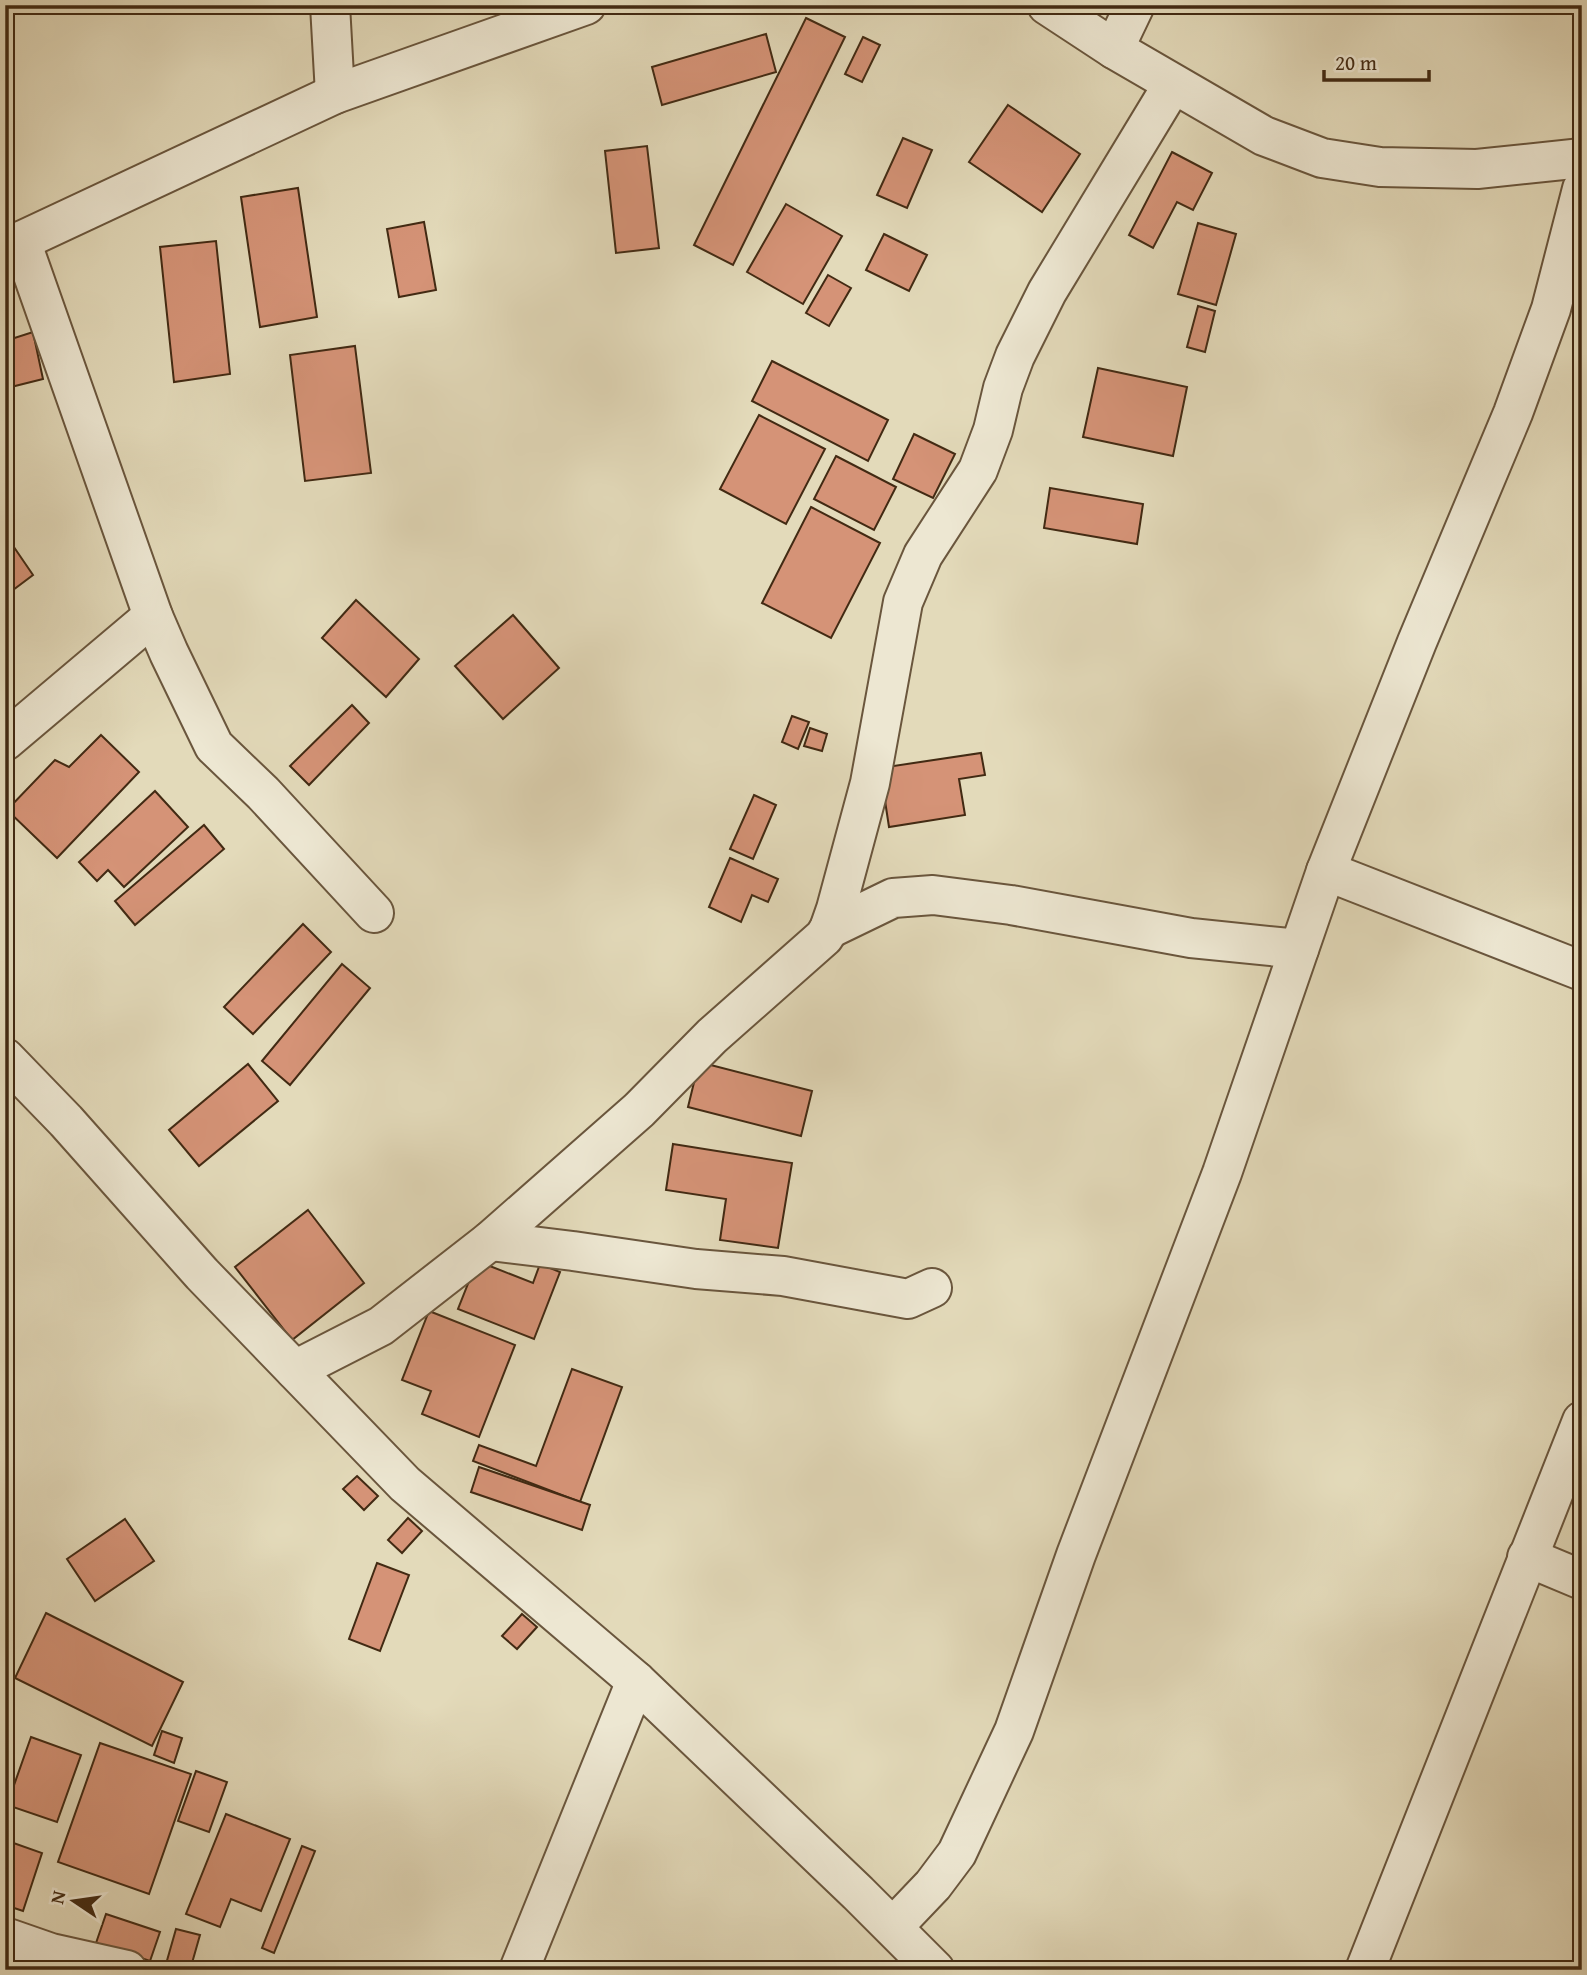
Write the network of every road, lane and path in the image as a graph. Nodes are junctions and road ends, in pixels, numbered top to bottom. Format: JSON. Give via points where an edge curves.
{"nodes":[{"id":1,"x":330,"y":5,"type":"edge"},
{"id":2,"x":586,"y":5,"type":"edge"},
{"id":3,"x":1047,"y":5,"type":"edge"},
{"id":4,"x":1135,"y":5,"type":"edge"},
{"id":5,"x":1114,"y":49,"type":"junction"},
{"id":6,"x":1174,"y":83,"type":"junction"},
{"id":7,"x":335,"y":94,"type":"junction"},
{"id":8,"x":1582,"y":158,"type":"edge"},
{"id":9,"x":1582,"y":189,"type":"edge"},
{"id":10,"x":13,"y":244,"type":"edge"},
{"id":11,"x":153,"y":616,"type":"junction"},
{"id":12,"x":5,"y":741,"type":"edge"},
{"id":13,"x":1326,"y":871,"type":"junction"},
{"id":14,"x":374,"y":913,"type":"dead end"},
{"id":15,"x":830,"y":929,"type":"junction"},
{"id":16,"x":1299,"y":949,"type":"junction"},
{"id":17,"x":1582,"y":971,"type":"edge"},
{"id":18,"x":5,"y":1058,"type":"edge"},
{"id":19,"x":491,"y":1241,"type":"junction"},
{"id":20,"x":932,"y":1288,"type":"dead end"},
{"id":21,"x":295,"y":1370,"type":"junction"},
{"id":22,"x":1582,"y":1421,"type":"edge"},
{"id":23,"x":1527,"y":1557,"type":"junction"},
{"id":24,"x":1582,"y":1580,"type":"edge"},
{"id":25,"x":636,"y":1681,"type":"junction"},
{"id":26,"x":892,"y":1927,"type":"junction"},
{"id":27,"x":5,"y":1937,"type":"edge"},
{"id":28,"x":48,"y":1961,"type":"edge"},
{"id":29,"x":127,"y":1970,"type":"edge"},
{"id":30,"x":519,"y":1970,"type":"edge"},
{"id":31,"x":934,"y":1970,"type":"edge"},
{"id":32,"x":1365,"y":1970,"type":"edge"}],
"edges":[{"from":1,"to":7,"type":"street"},
{"from":2,"to":7,"type":"street"},
{"from":3,"to":5,"type":"street"},
{"from":4,"to":5,"type":"street"},
{"from":5,"to":6,"type":"street"},
{"from":6,"to":8,"type":"street","via":[[1264,136],[1322,158],[1380,167],[1477,169]]},
{"from":6,"to":15,"type":"street","via":[[1047,292],[1015,356],[978,470],[923,555],[903,602],[870,783]]},
{"from":7,"to":10,"type":"street"},
{"from":9,"to":13,"type":"street","via":[[1551,309],[1513,413]]},
{"from":10,"to":11,"type":"street"},
{"from":11,"to":12,"type":"street"},
{"from":11,"to":14,"type":"street","via":[[214,746]]},
{"from":13,"to":16,"type":"street"},
{"from":13,"to":17,"type":"street"},
{"from":15,"to":16,"type":"street","via":[[893,898],[933,895],[1191,938]]},
{"from":15,"to":19,"type":"street","via":[[712,1036],[639,1110]]},
{"from":16,"to":26,"type":"street","via":[[1222,1172],[1014,1731],[957,1853]]},
{"from":18,"to":21,"type":"street"},
{"from":19,"to":20,"type":"street","via":[[783,1276],[908,1299]]},
{"from":19,"to":21,"type":"street","via":[[381,1326]]},
{"from":21,"to":25,"type":"street","via":[[405,1484]]},
{"from":22,"to":23,"type":"street"},
{"from":23,"to":24,"type":"street"},
{"from":23,"to":32,"type":"street"},
{"from":25,"to":26,"type":"street"},
{"from":25,"to":30,"type":"street"},
{"from":26,"to":31,"type":"street"},
{"from":27,"to":28,"type":"street"},
{"from":28,"to":29,"type":"street"}]}
